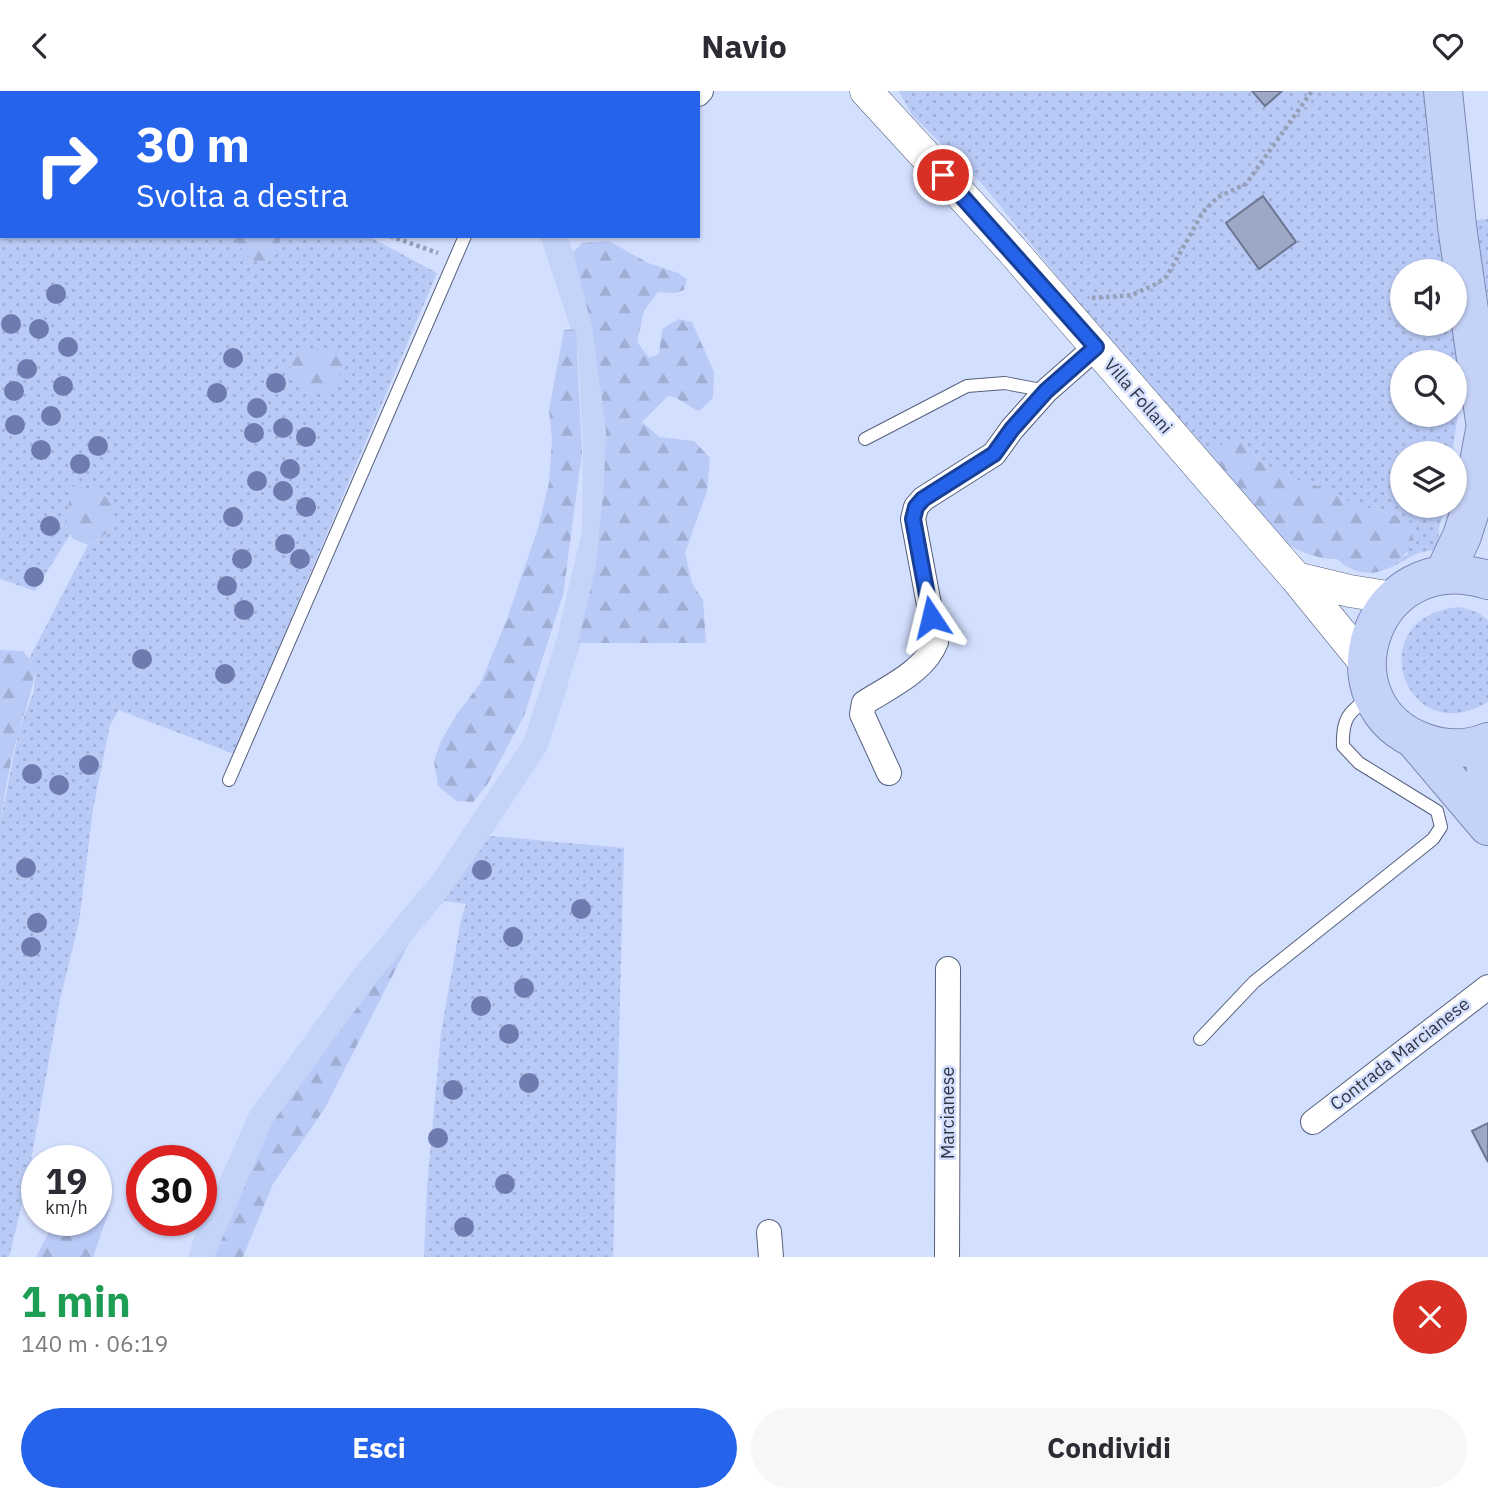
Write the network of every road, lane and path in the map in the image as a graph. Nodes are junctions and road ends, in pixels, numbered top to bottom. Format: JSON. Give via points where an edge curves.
{"nodes":[{"id":1,"x":1312,"y":91,"type":"edge"},
{"id":2,"x":1443,"y":91,"type":"edge"},
{"id":3,"x":872,"y":94,"type":"edge"},
{"id":4,"x":396,"y":238,"type":"edge"},
{"id":5,"x":464,"y":238,"type":"edge"},
{"id":6,"x":455,"y":259,"type":"junction"},
{"id":7,"x":1062,"y":309,"type":"junction"},
{"id":8,"x":1096,"y":347,"type":"junction"},
{"id":9,"x":1046,"y":391,"type":"junction"},
{"id":10,"x":1487,"y":436,"type":"edge"},
{"id":11,"x":865,"y":439,"type":"dead end"},
{"id":12,"x":1444,"y":573,"type":"junction"},
{"id":13,"x":1296,"y":578,"type":"junction"},
{"id":14,"x":1488,"y":580,"type":"edge"},
{"id":15,"x":1393,"y":598,"type":"junction"},
{"id":16,"x":1370,"y":680,"type":"junction"},
{"id":17,"x":1415,"y":740,"type":"junction"},
{"id":18,"x":1485,"y":743,"type":"edge"},
{"id":19,"x":889,"y":773,"type":"dead end"},
{"id":20,"x":229,"y":780,"type":"dead end"},
{"id":21,"x":1488,"y":782,"type":"edge"},
{"id":22,"x":1488,"y":826,"type":"edge"},
{"id":23,"x":948,"y":969,"type":"dead end"},
{"id":24,"x":1488,"y":987,"type":"edge"},
{"id":25,"x":1200,"y":1039,"type":"dead end"},
{"id":26,"x":1312,"y":1122,"type":"dead end"},
{"id":27,"x":769,"y":1232,"type":"dead end"},
{"id":28,"x":771,"y":1257,"type":"edge"},
{"id":29,"x":947,"y":1257,"type":"edge"}],
"edges":[{"from":1,"to":7,"type":"path","via":[[1246,184],[1218,197],[1203,212],[1167,276],[1132,295],[1085,298]]},
{"from":2,"to":10,"type":"main road"},
{"from":3,"to":7,"type":"street","name":"Villa Follani"},
{"from":4,"to":6,"type":"path"},
{"from":5,"to":6,"type":"lane"},
{"from":6,"to":20,"type":"lane"},
{"from":7,"to":8,"type":"street","name":"Villa Follani"},
{"from":8,"to":9,"type":"street"},
{"from":8,"to":13,"type":"street","name":"Villa Follani"},
{"from":9,"to":11,"type":"lane","via":[[1005,383],[967,386]]},
{"from":9,"to":19,"type":"street","via":[[994,454],[916,507],[913,519],[936,642],[931,655],[911,672],[864,703],[862,714]]},
{"from":10,"to":12,"type":"main road","via":[[1462,537]]},
{"from":12,"to":14,"type":"main road"},
{"from":12,"to":15,"type":"main road","via":[[1416,582]]},
{"from":13,"to":15,"type":"street"},
{"from":13,"to":16,"type":"street","name":"Villa Follani"},
{"from":15,"to":16,"type":"main road","via":[[1378,617],[1369,640]]},
{"from":16,"to":17,"type":"main road","via":[[1390,721]]},
{"from":16,"to":25,"type":"lane","via":[[1343,724],[1343,746],[1359,763],[1437,811],[1441,827],[1433,839],[1254,982]]},
{"from":17,"to":18,"type":"main road","via":[[1459,749]]},
{"from":17,"to":22,"type":"main road"},
{"from":18,"to":21,"type":"main road"},
{"from":23,"to":29,"type":"street","name":"Marcianese"},
{"from":24,"to":26,"type":"street","name":"Contrada Marcianese"},
{"from":27,"to":28,"type":"street"}]}
